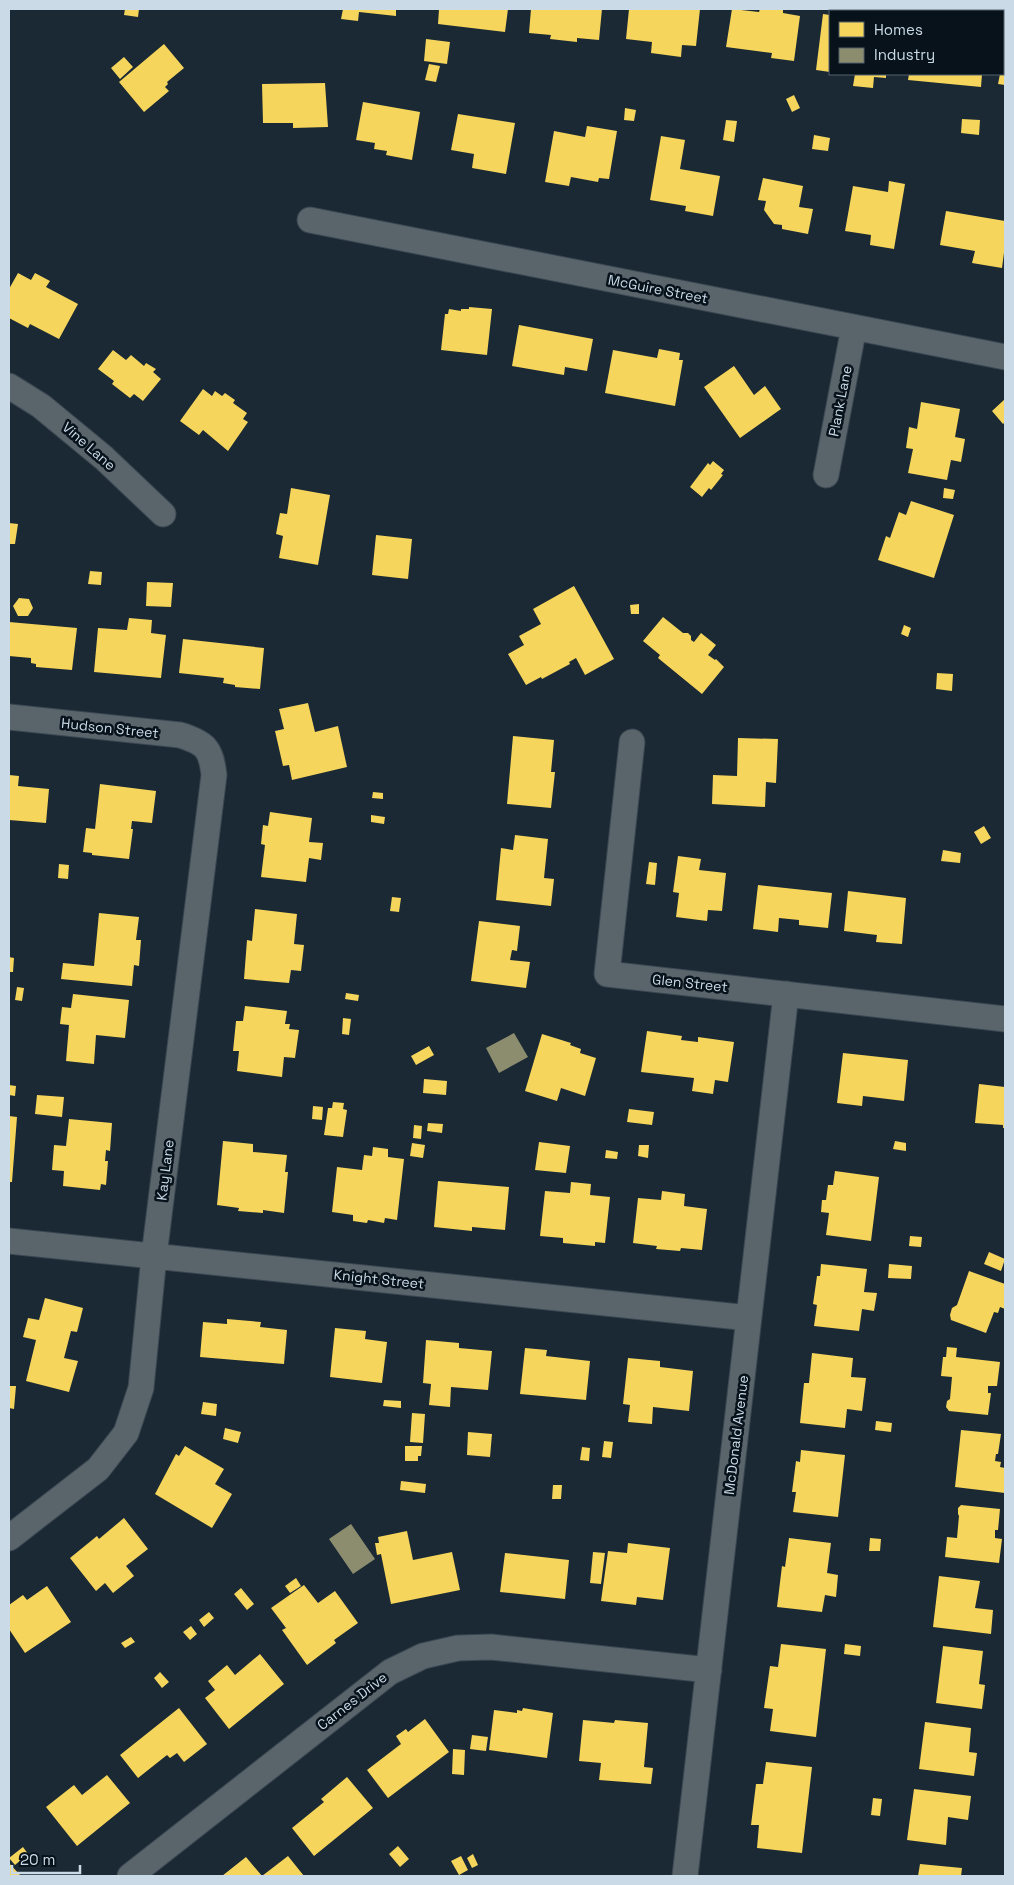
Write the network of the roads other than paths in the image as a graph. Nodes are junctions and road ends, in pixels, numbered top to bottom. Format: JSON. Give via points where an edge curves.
{"nodes":[{"id":1,"x":310,"y":220,"type":"dead end"},
{"id":2,"x":854,"y":327,"type":"junction"},
{"id":3,"x":1005,"y":357,"type":"edge"},
{"id":4,"x":9,"y":386,"type":"edge"},
{"id":5,"x":826,"y":476,"type":"dead end"},
{"id":6,"x":162,"y":514,"type":"dead end"},
{"id":7,"x":9,"y":717,"type":"edge"},
{"id":8,"x":632,"y":742,"type":"dead end"},
{"id":9,"x":207,"y":749,"type":"joint"},
{"id":10,"x":786,"y":994,"type":"junction"},
{"id":11,"x":1005,"y":1019,"type":"edge"},
{"id":12,"x":9,"y":1241,"type":"edge"},
{"id":13,"x":154,"y":1256,"type":"junction"},
{"id":14,"x":749,"y":1318,"type":"junction"},
{"id":15,"x":9,"y":1538,"type":"edge"},
{"id":16,"x":709,"y":1670,"type":"junction"},
{"id":17,"x":130,"y":1876,"type":"edge"},
{"id":18,"x":685,"y":1876,"type":"edge"}],
"edges":[{"from":1,"to":2,"type":"street","name":"McGuire Street"},
{"from":2,"to":3,"type":"street","name":"McGuire Street"},
{"from":2,"to":5,"type":"street","name":"Plank Lane"},
{"from":4,"to":6,"type":"street","name":"Vine Lane","via":[[41,406],[104,458]]},
{"from":7,"to":9,"type":"street","name":"Hudson Street","via":[[180,736],[196,740]]},
{"from":8,"to":10,"type":"street","name":"Glen Street","via":[[607,974]]},
{"from":9,"to":13,"type":"street","name":"Kay Lane","via":[[214,775]]},
{"from":10,"to":11,"type":"street","name":"Glen Street"},
{"from":10,"to":14,"type":"street","name":"McDonald Avenue"},
{"from":12,"to":13,"type":"street","name":"Knight Street"},
{"from":13,"to":14,"type":"street","name":"Knight Street"},
{"from":13,"to":15,"type":"street","name":"Kay Lane","via":[[140,1388],[126,1432],[98,1469]]},
{"from":14,"to":16,"type":"street","name":"McDonald Avenue"},
{"from":16,"to":17,"type":"street","name":"Carnes Drive","via":[[491,1647],[458,1648],[423,1656],[390,1672]]},
{"from":16,"to":18,"type":"street","name":"McDonald Avenue"}]}
